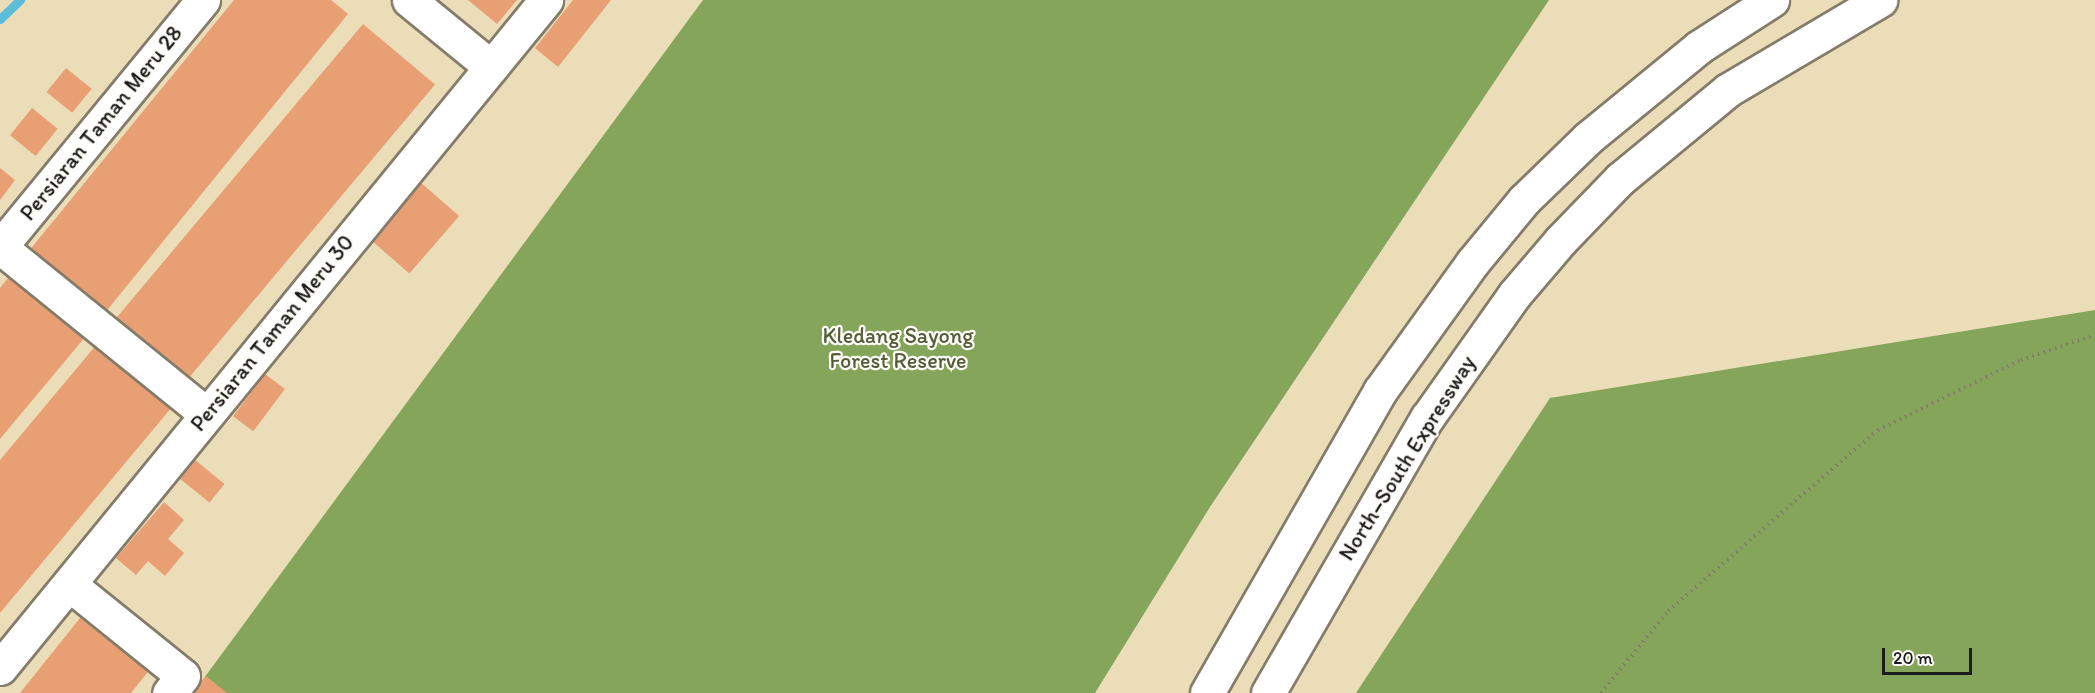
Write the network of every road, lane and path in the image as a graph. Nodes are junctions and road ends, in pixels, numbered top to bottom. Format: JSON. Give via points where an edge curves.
{"nodes":[{"id":1,"x":203,"y":0,"type":"edge"},
{"id":2,"x":409,"y":0,"type":"edge"},
{"id":3,"x":546,"y":0,"type":"edge"},
{"id":4,"x":1772,"y":0,"type":"edge"},
{"id":5,"x":1880,"y":0,"type":"edge"},
{"id":6,"x":491,"y":67,"type":"junction"},
{"id":7,"x":0,"y":247,"type":"edge"},
{"id":8,"x":2095,"y":334,"type":"edge"},
{"id":9,"x":206,"y":414,"type":"junction"},
{"id":10,"x":69,"y":584,"type":"junction"},
{"id":11,"x":0,"y":668,"type":"edge"},
{"id":12,"x":169,"y":693,"type":"edge"},
{"id":13,"x":1207,"y":693,"type":"edge"},
{"id":14,"x":1268,"y":693,"type":"edge"},
{"id":15,"x":1601,"y":693,"type":"edge"}],
"edges":[{"from":1,"to":7,"type":"main road","name":"Persiaran Taman Meru 28"},
{"from":2,"to":6,"type":"main road"},
{"from":3,"to":6,"type":"main road","name":"Persiaran Taman Meru 30"},
{"from":4,"to":13,"type":"main road","via":[[1699,47],[1596,131],[1524,200],[1472,263],[1380,391]]},
{"from":5,"to":14,"type":"main road","name":"North–South Expressway","via":[[1728,90],[1620,179],[1561,240],[1514,295],[1427,418]]},
{"from":6,"to":9,"type":"main road","name":"Persiaran Taman Meru 30"},
{"from":7,"to":9,"type":"main road"},
{"from":8,"to":15,"type":"path","via":[[2022,360],[1878,430],[1668,611]]},
{"from":9,"to":10,"type":"main road","name":"Persiaran Taman Meru 30"},
{"from":10,"to":11,"type":"main road","name":"Persiaran Taman Meru 30"},
{"from":10,"to":12,"type":"main road","via":[[183,676]]}]}
